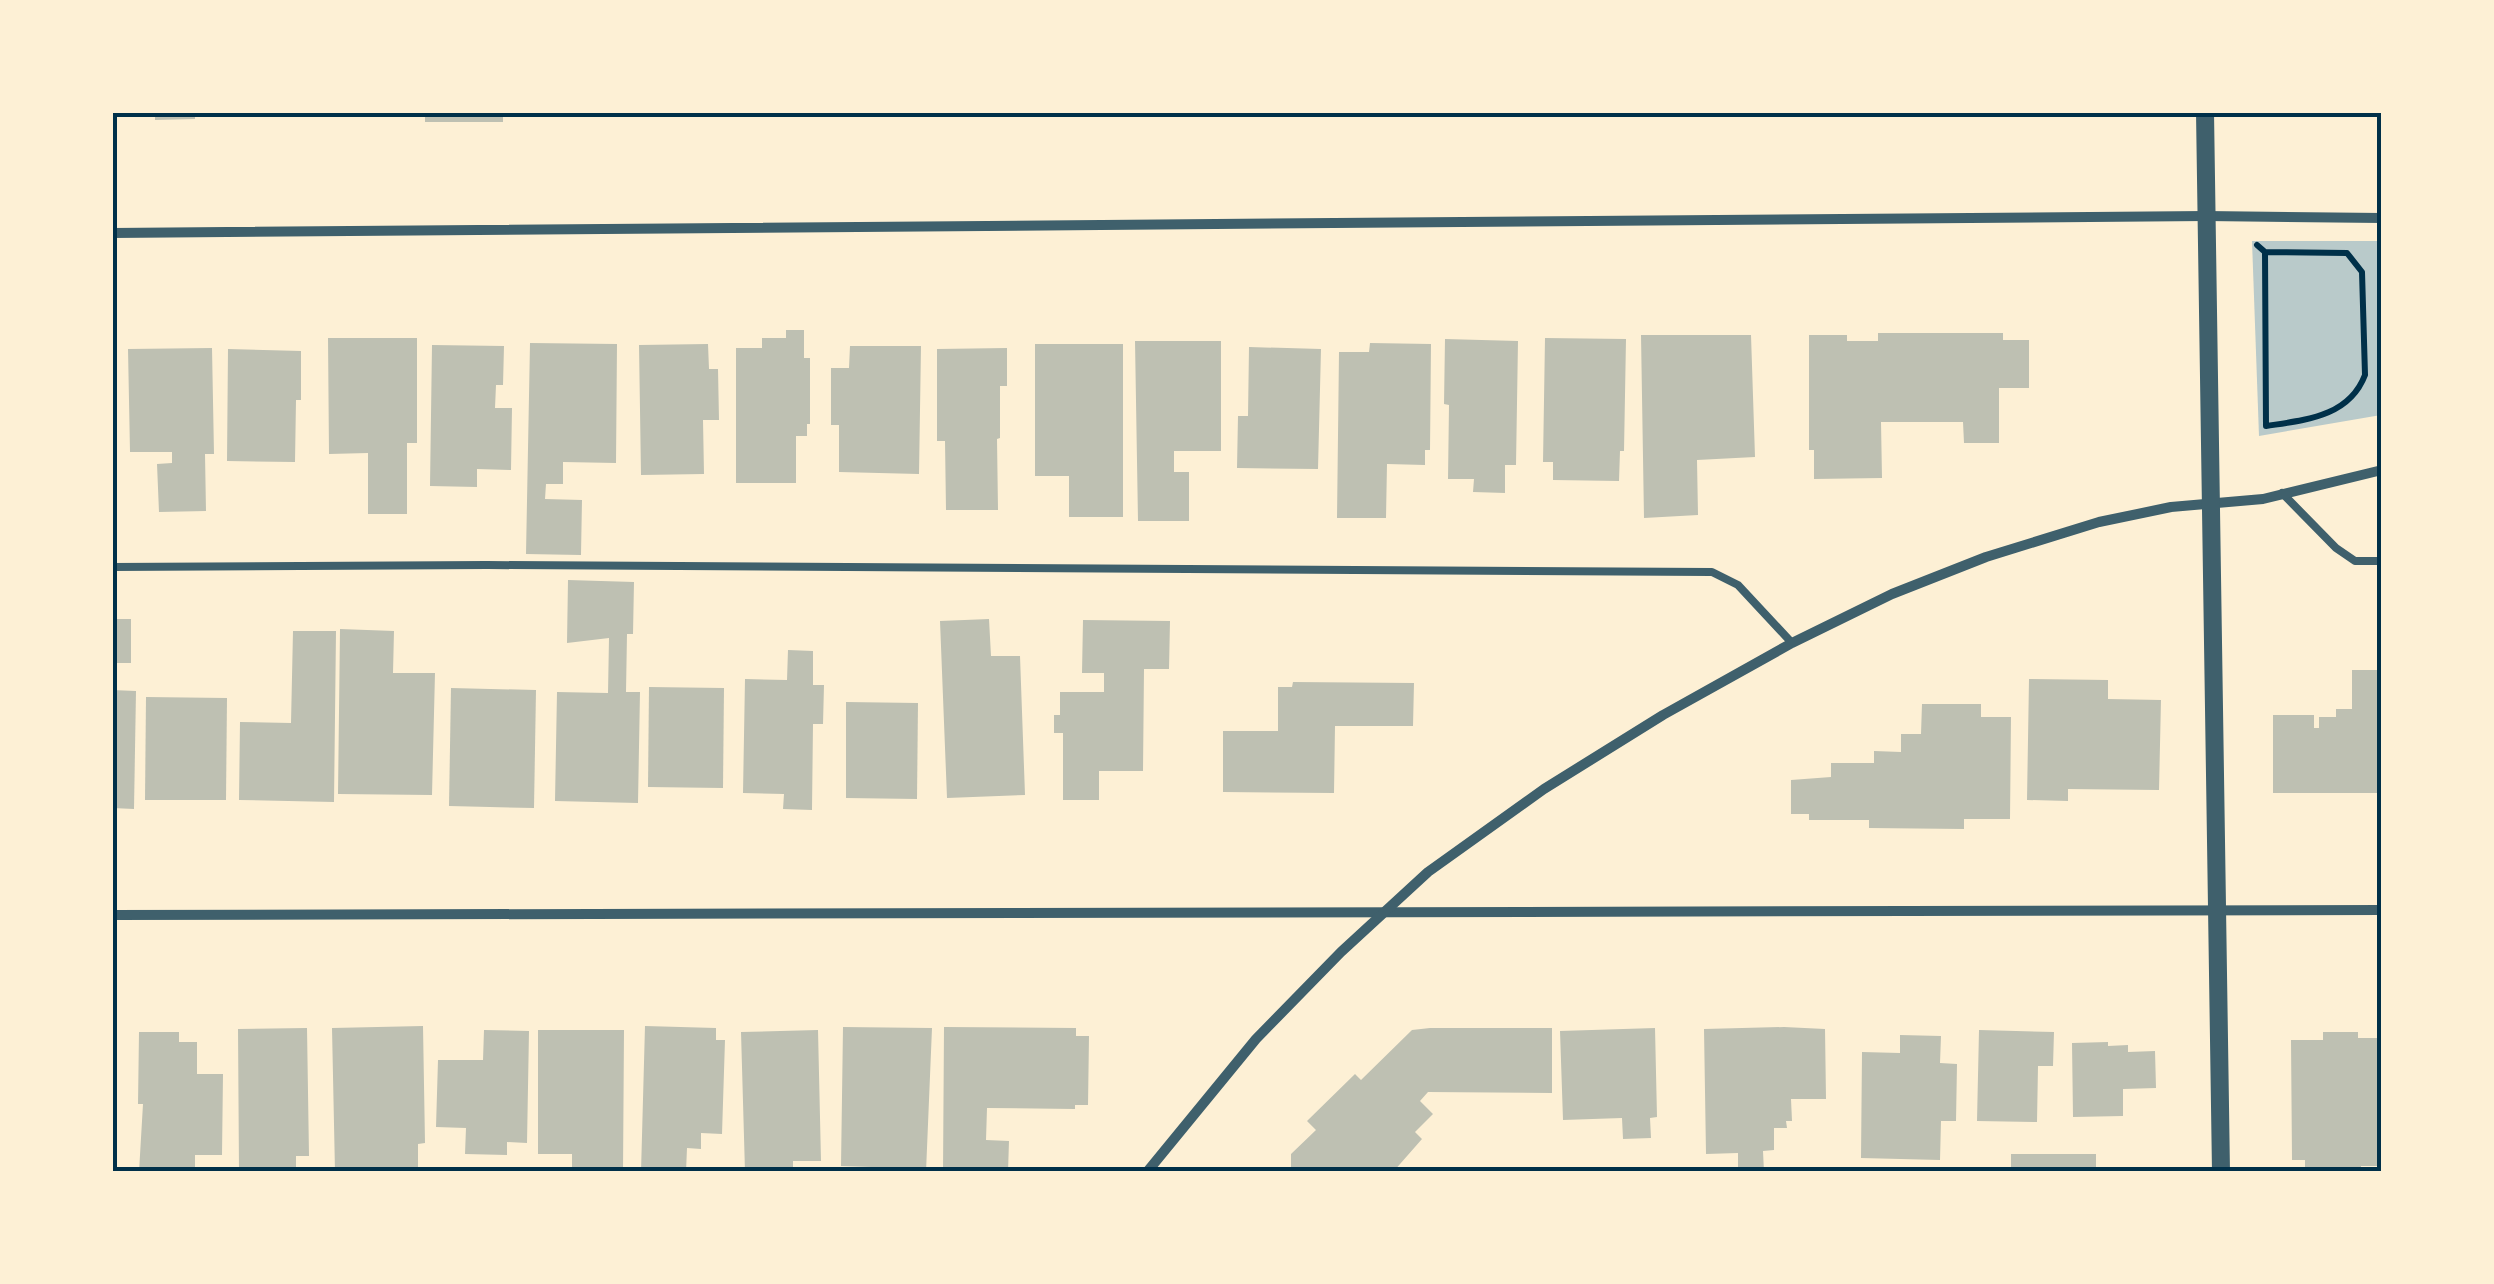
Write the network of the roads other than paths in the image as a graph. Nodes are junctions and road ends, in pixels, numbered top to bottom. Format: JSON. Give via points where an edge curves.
{"nodes":[{"id":1,"x":2204,"y":112,"type":"edge"},
{"id":2,"x":2206,"y":216,"type":"junction"},
{"id":3,"x":2382,"y":218,"type":"edge"},
{"id":4,"x":112,"y":233,"type":"edge"},
{"id":5,"x":2382,"y":470,"type":"edge"},
{"id":6,"x":2282,"y":494,"type":"junction"},
{"id":7,"x":2209,"y":503,"type":"junction"},
{"id":8,"x":2382,"y":561,"type":"edge"},
{"id":9,"x":112,"y":567,"type":"edge"},
{"id":10,"x":1792,"y":643,"type":"junction"},
{"id":11,"x":2216,"y":910,"type":"junction"},
{"id":12,"x":2382,"y":910,"type":"edge"},
{"id":13,"x":1385,"y":911,"type":"junction"},
{"id":14,"x":112,"y":916,"type":"edge"},
{"id":15,"x":1147,"y":1172,"type":"edge"},
{"id":16,"x":2221,"y":1172,"type":"edge"}],
"edges":[{"from":1,"to":2,"type":"street"},
{"from":2,"to":3,"type":"street"},
{"from":2,"to":4,"type":"street"},
{"from":2,"to":7,"type":"street"},
{"from":5,"to":6,"type":"street"},
{"from":6,"to":7,"type":"street"},
{"from":6,"to":8,"type":"lane","via":[[2355,561]]},
{"from":7,"to":10,"type":"street","via":[[2099,522],[1986,557]]},
{"from":7,"to":11,"type":"street"},
{"from":9,"to":10,"type":"lane","via":[[1712,572],[1738,585]]},
{"from":10,"to":13,"type":"street","via":[[1544,790]]},
{"from":11,"to":12,"type":"street"},
{"from":11,"to":13,"type":"street"},
{"from":11,"to":16,"type":"street"},
{"from":13,"to":14,"type":"street"},
{"from":13,"to":15,"type":"street","via":[[1256,1039]]}]}
